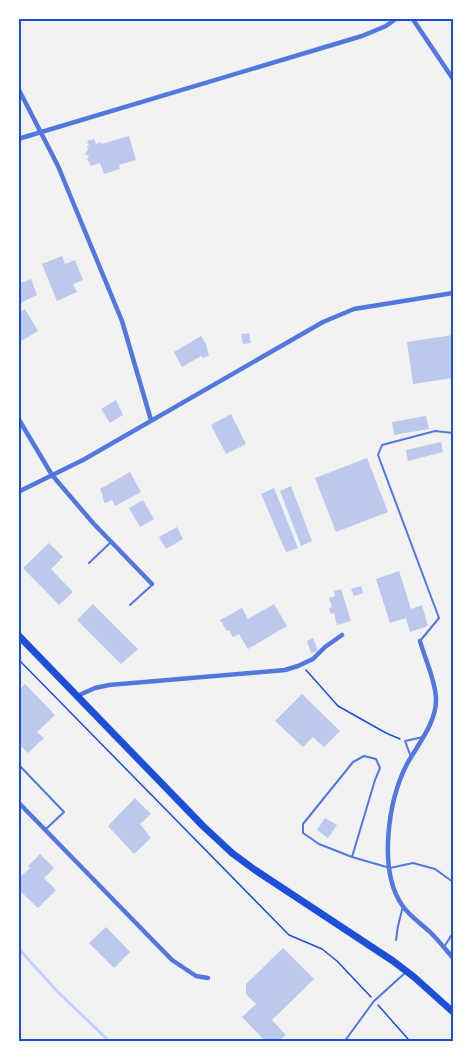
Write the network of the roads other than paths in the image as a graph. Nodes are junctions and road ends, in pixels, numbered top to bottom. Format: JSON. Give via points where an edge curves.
{"nodes":[{"id":1,"x":397,"y":18,"type":"edge"},
{"id":2,"x":412,"y":18,"type":"edge"},
{"id":3,"x":453,"y":79,"type":"edge"},
{"id":4,"x":18,"y":88,"type":"edge"},
{"id":5,"x":41,"y":132,"type":"junction"},
{"id":6,"x":18,"y":139,"type":"edge"},
{"id":7,"x":453,"y":293,"type":"edge"},
{"id":8,"x":18,"y":418,"type":"edge"},
{"id":9,"x":151,"y":420,"type":"junction"},
{"id":10,"x":453,"y":433,"type":"edge"},
{"id":11,"x":52,"y":475,"type":"junction"},
{"id":12,"x":18,"y":492,"type":"edge"},
{"id":13,"x":111,"y":542,"type":"junction"},
{"id":14,"x":89,"y":563,"type":"dead end"},
{"id":15,"x":152,"y":584,"type":"joint"},
{"id":16,"x":130,"y":605,"type":"dead end"},
{"id":17,"x":18,"y":635,"type":"edge"},
{"id":18,"x":342,"y":635,"type":"dead end"},
{"id":19,"x":420,"y":641,"type":"joint"},
{"id":20,"x":77,"y":696,"type":"junction"},
{"id":21,"x":423,"y":737,"type":"junction"},
{"id":22,"x":411,"y":758,"type":"junction"},
{"id":23,"x":18,"y":764,"type":"edge"},
{"id":24,"x":18,"y":802,"type":"edge"},
{"id":25,"x":45,"y":830,"type":"junction"},
{"id":26,"x":352,"y":857,"type":"junction"},
{"id":27,"x":390,"y":868,"type":"junction"},
{"id":28,"x":453,"y":882,"type":"edge"},
{"id":29,"x":403,"y":906,"type":"junction"},
{"id":30,"x":453,"y":933,"type":"edge"},
{"id":31,"x":396,"y":940,"type":"dead end"},
{"id":32,"x":444,"y":947,"type":"junction"},
{"id":33,"x":453,"y":958,"type":"edge"},
{"id":34,"x":407,"y":971,"type":"junction"},
{"id":35,"x":208,"y":978,"type":"dead end"},
{"id":36,"x":453,"y":1012,"type":"edge"},
{"id":37,"x":344,"y":1042,"type":"edge"}],
"edges":[{"from":1,"to":5,"type":"street","via":[[362,36]]},
{"from":2,"to":3,"type":"street"},
{"from":4,"to":5,"type":"street"},
{"from":5,"to":6,"type":"street"},
{"from":5,"to":9,"type":"street","via":[[122,321]]},
{"from":7,"to":9,"type":"street","via":[[354,309],[323,322]]},
{"from":8,"to":11,"type":"street"},
{"from":9,"to":11,"type":"street"},
{"from":10,"to":19,"type":"lane","via":[[435,431],[382,445],[378,455],[439,618]]},
{"from":11,"to":12,"type":"street"},
{"from":11,"to":13,"type":"street"},
{"from":13,"to":14,"type":"lane"},
{"from":13,"to":15,"type":"street"},
{"from":15,"to":16,"type":"lane"},
{"from":17,"to":20,"type":"main road"},
{"from":18,"to":20,"type":"street","via":[[313,659],[285,670],[109,685]]},
{"from":19,"to":21,"type":"street","via":[[436,697]]},
{"from":20,"to":34,"type":"main road","via":[[232,853]]},
{"from":21,"to":22,"type":"street"},
{"from":21,"to":22,"type":"lane","via":[[405,741]]},
{"from":22,"to":27,"type":"street","via":[[394,796],[389,821]]},
{"from":23,"to":25,"type":"lane","via":[[64,812]]},
{"from":24,"to":25,"type":"street"},
{"from":25,"to":35,"type":"street","via":[[172,960],[196,976]]},
{"from":26,"to":26,"type":"lane","via":[[319,844],[303,833],[303,824],[353,762],[364,756],[376,759],[380,768]]},
{"from":26,"to":27,"type":"lane"},
{"from":27,"to":28,"type":"lane","via":[[413,863],[435,869]]},
{"from":27,"to":29,"type":"street","via":[[395,893]]},
{"from":29,"to":31,"type":"lane"},
{"from":29,"to":32,"type":"street"},
{"from":30,"to":32,"type":"lane"},
{"from":32,"to":33,"type":"street"},
{"from":34,"to":36,"type":"main road"},
{"from":34,"to":37,"type":"lane","via":[[374,1000]]}]}
